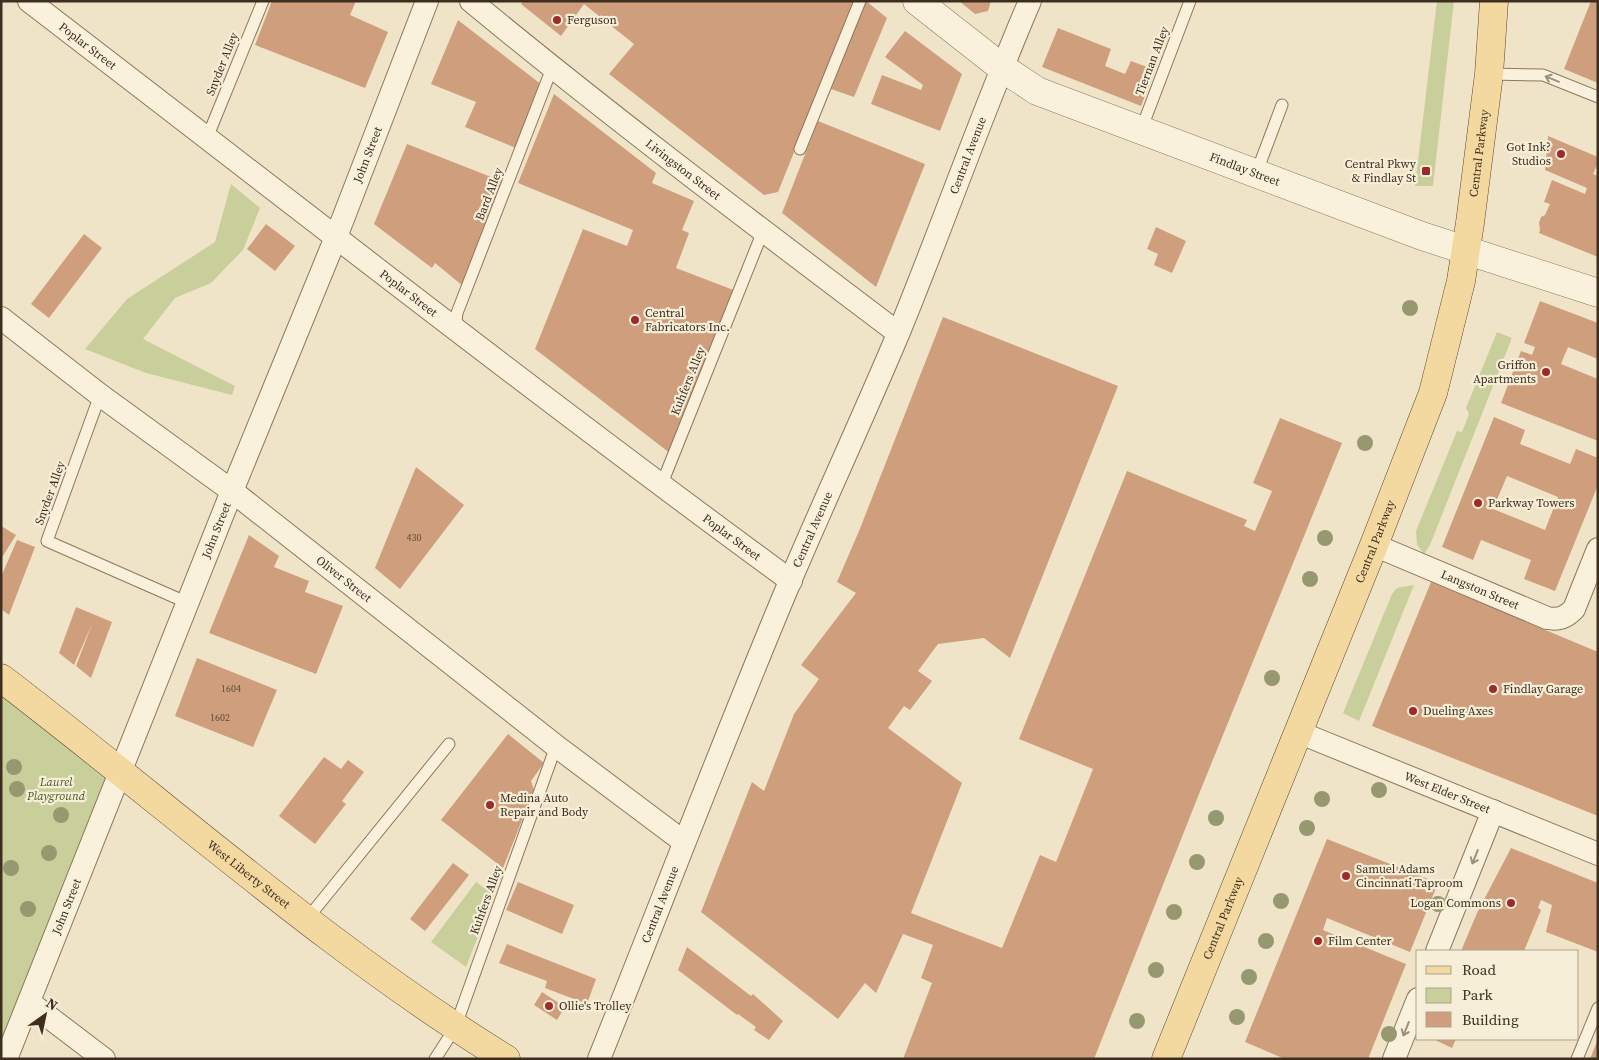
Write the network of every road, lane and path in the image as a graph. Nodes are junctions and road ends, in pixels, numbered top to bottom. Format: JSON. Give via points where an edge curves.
{"nodes":[{"id":1,"x":29,"y":1,"type":"edge"},
{"id":2,"x":263,"y":1,"type":"edge"},
{"id":3,"x":427,"y":1,"type":"edge"},
{"id":4,"x":471,"y":1,"type":"edge"},
{"id":5,"x":860,"y":1,"type":"edge"},
{"id":6,"x":917,"y":1,"type":"edge"},
{"id":7,"x":1030,"y":1,"type":"edge"},
{"id":8,"x":1190,"y":1,"type":"edge"},
{"id":9,"x":1494,"y":1,"type":"edge"},
{"id":10,"x":552,"y":68,"type":"junction"},
{"id":11,"x":1002,"y":68,"type":"junction"},
{"id":12,"x":1489,"y":74,"type":"junction"},
{"id":13,"x":1598,"y":97,"type":"edge"},
{"id":14,"x":1282,"y":105,"type":"dead end"},
{"id":15,"x":1141,"y":130,"type":"junction"},
{"id":16,"x":206,"y":138,"type":"junction"},
{"id":17,"x":800,"y":149,"type":"dead end"},
{"id":18,"x":1256,"y":174,"type":"junction"},
{"id":19,"x":763,"y":231,"type":"junction"},
{"id":20,"x":336,"y":237,"type":"junction"},
{"id":21,"x":1466,"y":251,"type":"junction"},
{"id":22,"x":1598,"y":293,"type":"edge"},
{"id":23,"x":1,"y":318,"type":"edge"},
{"id":24,"x":455,"y":331,"type":"junction"},
{"id":25,"x":898,"y":333,"type":"junction"},
{"id":26,"x":100,"y":395,"type":"junction"},
{"id":27,"x":661,"y":486,"type":"junction"},
{"id":28,"x":232,"y":491,"type":"junction"},
{"id":29,"x":1374,"y":545,"type":"junction"},
{"id":30,"x":1598,"y":549,"type":"edge"},
{"id":31,"x":791,"y":581,"type":"junction"},
{"id":32,"x":188,"y":603,"type":"junction"},
{"id":33,"x":1,"y":678,"type":"edge"},
{"id":34,"x":1298,"y":732,"type":"junction"},
{"id":35,"x":449,"y":744,"type":"dead end"},
{"id":36,"x":556,"y":746,"type":"junction"},
{"id":37,"x":121,"y":772,"type":"junction"},
{"id":38,"x":1492,"y":811,"type":"junction"},
{"id":39,"x":684,"y":842,"type":"junction"},
{"id":40,"x":1598,"y":854,"type":"edge"},
{"id":41,"x":306,"y":921,"type":"junction"},
{"id":42,"x":1437,"y":950,"type":"edge"},
{"id":43,"x":29,"y":1002,"type":"junction"},
{"id":44,"x":1416,"y":1004,"type":"edge"},
{"id":45,"x":1598,"y":1008,"type":"edge"},
{"id":46,"x":455,"y":1028,"type":"junction"},
{"id":47,"x":6,"y":1059,"type":"edge"},
{"id":48,"x":104,"y":1059,"type":"edge"},
{"id":49,"x":435,"y":1059,"type":"edge"},
{"id":50,"x":506,"y":1059,"type":"edge"},
{"id":51,"x":599,"y":1059,"type":"edge"},
{"id":52,"x":1166,"y":1059,"type":"edge"},
{"id":53,"x":1394,"y":1059,"type":"edge"},
{"id":54,"x":1578,"y":1059,"type":"edge"}],
"edges":[{"from":1,"to":16,"type":"street","name":"Poplar Street"},
{"from":2,"to":16,"type":"lane","name":"Snyder Alley"},
{"from":3,"to":20,"type":"street","name":"John Street"},
{"from":4,"to":10,"type":"street","name":"Livingston Street"},
{"from":5,"to":17,"type":"lane"},
{"from":6,"to":11,"type":"street","name":"Findlay Street"},
{"from":7,"to":11,"type":"street","name":"Central Avenue"},
{"from":8,"to":15,"type":"lane","name":"Tiernan Alley"},
{"from":9,"to":12,"type":"main road","name":"Central Parkway"},
{"from":10,"to":19,"type":"street","name":"Livingston Street"},
{"from":10,"to":24,"type":"lane","name":"Bard Alley","via":[[457,313]]},
{"from":11,"to":15,"type":"street","name":"Findlay Street","via":[[1036,91]]},
{"from":11,"to":25,"type":"street","name":"Central Avenue"},
{"from":13,"to":12,"type":"lane","one_way":true,"via":[[1543,75]]},
{"from":12,"to":21,"type":"main road","name":"Central Parkway"},
{"from":14,"to":18,"type":"lane"},
{"from":15,"to":18,"type":"street","name":"Findlay Street"},
{"from":16,"to":20,"type":"street","name":"Poplar Street"},
{"from":18,"to":21,"type":"street","name":"Findlay Street"},
{"from":19,"to":25,"type":"street","name":"Livingston Street"},
{"from":19,"to":27,"type":"lane","name":"Kuhfers Alley"},
{"from":20,"to":24,"type":"street","name":"Poplar Street"},
{"from":20,"to":28,"type":"street","name":"John Street"},
{"from":21,"to":22,"type":"street","name":"Findlay Street"},
{"from":21,"to":29,"type":"main road","name":"Central Parkway","via":[[1433,394]]},
{"from":23,"to":26,"type":"street","name":"Oliver Street"},
{"from":24,"to":27,"type":"street","name":"Poplar Street"},
{"from":25,"to":31,"type":"street","name":"Central Avenue"},
{"from":26,"to":28,"type":"street","name":"Oliver Street"},
{"from":26,"to":32,"type":"lane","name":"Snyder Alley","via":[[47,541]]},
{"from":27,"to":31,"type":"street","name":"Poplar Street"},
{"from":28,"to":32,"type":"street","name":"John Street"},
{"from":28,"to":36,"type":"street","name":"Oliver Street"},
{"from":29,"to":30,"type":"street","name":"Langston Street","via":[[1558,620],[1574,609]]},
{"from":29,"to":34,"type":"main road","name":"Central Parkway"},
{"from":31,"to":39,"type":"street","name":"Central Avenue"},
{"from":32,"to":37,"type":"street","name":"John Street"},
{"from":33,"to":37,"type":"main road","name":"West Liberty Street"},
{"from":34,"to":38,"type":"street","name":"West Elder Street"},
{"from":34,"to":52,"type":"main road","name":"Central Parkway"},
{"from":35,"to":41,"type":"lane"},
{"from":36,"to":39,"type":"street","name":"Oliver Street"},
{"from":36,"to":46,"type":"lane","name":"Kuhfers Alley"},
{"from":37,"to":41,"type":"main road","name":"West Liberty Street"},
{"from":37,"to":43,"type":"street","name":"John Street"},
{"from":38,"to":40,"type":"street","name":"West Elder Street"},
{"from":38,"to":42,"type":"street","one_way":true},
{"from":39,"to":51,"type":"street","name":"Central Avenue"},
{"from":41,"to":46,"type":"main road","name":"West Liberty Street"},
{"from":43,"to":47,"type":"street","name":"John Street"},
{"from":43,"to":48,"type":"street"},
{"from":44,"to":53,"type":"street","one_way":true},
{"from":45,"to":54,"type":"lane"},
{"from":46,"to":49,"type":"lane","name":"Kuhfers Alley"},
{"from":46,"to":50,"type":"main road","name":"West Liberty Street"}]}
